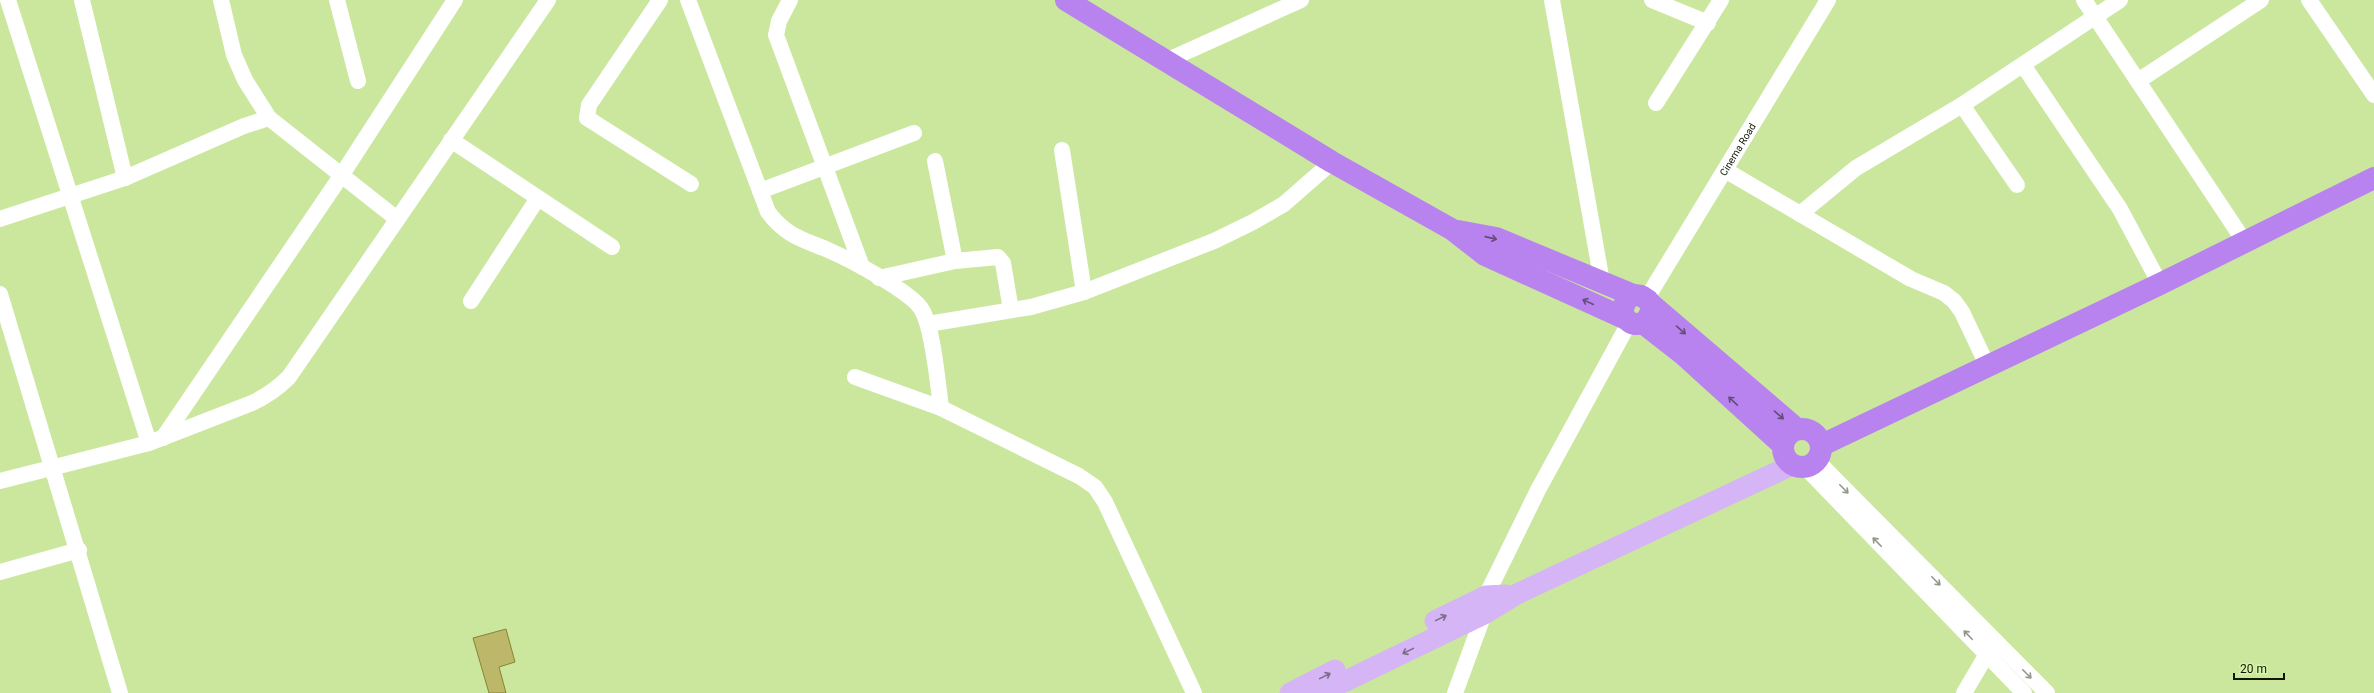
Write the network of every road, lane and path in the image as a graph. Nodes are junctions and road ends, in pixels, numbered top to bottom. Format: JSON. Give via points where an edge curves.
{"nodes":[{"id":1,"x":8,"y":0,"type":"edge"},
{"id":2,"x":82,"y":0,"type":"edge"},
{"id":3,"x":221,"y":0,"type":"edge"},
{"id":4,"x":337,"y":0,"type":"edge"},
{"id":5,"x":455,"y":0,"type":"edge"},
{"id":6,"x":660,"y":0,"type":"edge"},
{"id":7,"x":688,"y":0,"type":"edge"},
{"id":8,"x":790,"y":0,"type":"edge"},
{"id":9,"x":1066,"y":0,"type":"edge"},
{"id":10,"x":1300,"y":0,"type":"edge"},
{"id":11,"x":1552,"y":0,"type":"edge"},
{"id":12,"x":1652,"y":0,"type":"edge"},
{"id":13,"x":1721,"y":0,"type":"edge"},
{"id":14,"x":1828,"y":0,"type":"edge"},
{"id":15,"x":2084,"y":0,"type":"edge"},
{"id":16,"x":2120,"y":0,"type":"edge"},
{"id":17,"x":2261,"y":0,"type":"edge"},
{"id":18,"x":2309,"y":0,"type":"edge"},
{"id":19,"x":544,"y":1,"type":"edge"},
{"id":20,"x":1089,"y":8,"type":"edge"},
{"id":21,"x":2095,"y":17,"type":"junction"},
{"id":22,"x":1708,"y":23,"type":"junction"},
{"id":23,"x":1166,"y":61,"type":"junction"},
{"id":24,"x":2023,"y":65,"type":"junction"},
{"id":25,"x":358,"y":81,"type":"dead end"},
{"id":26,"x":2138,"y":81,"type":"junction"},
{"id":27,"x":2374,"y":95,"type":"edge"},
{"id":28,"x":1656,"y":103,"type":"dead end"},
{"id":29,"x":1962,"y":104,"type":"junction"},
{"id":30,"x":269,"y":118,"type":"junction"},
{"id":31,"x":914,"y":133,"type":"dead end"},
{"id":32,"x":452,"y":140,"type":"junction"},
{"id":33,"x":1062,"y":150,"type":"dead end"},
{"id":34,"x":935,"y":161,"type":"dead end"},
{"id":35,"x":1332,"y":162,"type":"junction"},
{"id":36,"x":825,"y":166,"type":"junction"},
{"id":37,"x":1725,"y":170,"type":"junction"},
{"id":38,"x":341,"y":176,"type":"junction"},
{"id":39,"x":125,"y":178,"type":"junction"},
{"id":40,"x":2374,"y":178,"type":"edge"},
{"id":41,"x":691,"y":184,"type":"dead end"},
{"id":42,"x":2017,"y":185,"type":"dead end"},
{"id":43,"x":760,"y":192,"type":"junction"},
{"id":44,"x":69,"y":196,"type":"junction"},
{"id":45,"x":538,"y":198,"type":"junction"},
{"id":46,"x":1800,"y":214,"type":"junction"},
{"id":47,"x":0,"y":219,"type":"edge"},
{"id":48,"x":397,"y":219,"type":"junction"},
{"id":49,"x":1453,"y":230,"type":"junction"},
{"id":50,"x":2244,"y":241,"type":"junction"},
{"id":51,"x":612,"y":246,"type":"dead end"},
{"id":52,"x":955,"y":261,"type":"junction"},
{"id":53,"x":862,"y":267,"type":"junction"},
{"id":54,"x":879,"y":278,"type":"junction"},
{"id":55,"x":1602,"y":282,"type":"junction"},
{"id":56,"x":2160,"y":284,"type":"junction"},
{"id":57,"x":1084,"y":292,"type":"junction"},
{"id":58,"x":0,"y":294,"type":"edge"},
{"id":59,"x":471,"y":301,"type":"dead end"},
{"id":60,"x":1011,"y":310,"type":"junction"},
{"id":61,"x":1638,"y":310,"type":"junction"},
{"id":62,"x":928,"y":324,"type":"junction"},
{"id":63,"x":1987,"y":365,"type":"junction"},
{"id":64,"x":855,"y":377,"type":"dead end"},
{"id":65,"x":941,"y":408,"type":"junction"},
{"id":66,"x":1796,"y":429,"type":"junction"},
{"id":67,"x":156,"y":441,"type":"junction"},
{"id":68,"x":1804,"y":457,"type":"junction"},
{"id":69,"x":54,"y":468,"type":"junction"},
{"id":70,"x":0,"y":481,"type":"edge"},
{"id":71,"x":79,"y":550,"type":"junction"},
{"id":72,"x":0,"y":572,"type":"edge"},
{"id":73,"x":1485,"y":605,"type":"junction"},
{"id":74,"x":1987,"y":654,"type":"junction"},
{"id":75,"x":120,"y":693,"type":"edge"},
{"id":76,"x":1194,"y":693,"type":"edge"},
{"id":77,"x":1290,"y":693,"type":"edge"},
{"id":78,"x":1321,"y":693,"type":"edge"},
{"id":79,"x":1455,"y":693,"type":"edge"},
{"id":80,"x":1964,"y":693,"type":"edge"},
{"id":81,"x":2024,"y":693,"type":"edge"},
{"id":82,"x":2046,"y":693,"type":"edge"}],
"edges":[{"from":1,"to":44,"type":"street"},
{"from":2,"to":39,"type":"street"},
{"from":3,"to":30,"type":"street","via":[[234,55],[245,80]]},
{"from":4,"to":25,"type":"street"},
{"from":5,"to":38,"type":"street"},
{"from":6,"to":41,"type":"street","via":[[589,106],[587,118]]},
{"from":7,"to":43,"type":"street"},
{"from":8,"to":36,"type":"street","via":[[779,21],[776,35]]},
{"from":9,"to":20,"type":"highway"},
{"from":10,"to":23,"type":"street"},
{"from":11,"to":55,"type":"street"},
{"from":12,"to":22,"type":"street"},
{"from":13,"to":22,"type":"street"},
{"from":14,"to":37,"type":"street","name":"Cinema Road"},
{"from":15,"to":21,"type":"street"},
{"from":16,"to":21,"type":"street"},
{"from":17,"to":26,"type":"street"},
{"from":18,"to":27,"type":"street"},
{"from":19,"to":32,"type":"street"},
{"from":20,"to":23,"type":"highway"},
{"from":21,"to":24,"type":"street"},
{"from":21,"to":26,"type":"street"},
{"from":22,"to":28,"type":"street"},
{"from":23,"to":35,"type":"highway"},
{"from":24,"to":29,"type":"street"},
{"from":24,"to":56,"type":"street","via":[[2120,209]]},
{"from":26,"to":50,"type":"street"},
{"from":29,"to":42,"type":"street"},
{"from":29,"to":46,"type":"street","via":[[1856,168]]},
{"from":30,"to":38,"type":"street"},
{"from":30,"to":39,"type":"street","via":[[244,126]]},
{"from":31,"to":36,"type":"street"},
{"from":32,"to":45,"type":"street"},
{"from":32,"to":48,"type":"street"},
{"from":33,"to":57,"type":"street"},
{"from":34,"to":52,"type":"street"},
{"from":35,"to":49,"type":"highway"},
{"from":35,"to":57,"type":"street","via":[[1284,204],[1253,222],[1214,241]]},
{"from":36,"to":43,"type":"street"},
{"from":36,"to":53,"type":"street"},
{"from":37,"to":46,"type":"street"},
{"from":37,"to":61,"type":"street","name":"Cinema Road"},
{"from":38,"to":48,"type":"street"},
{"from":38,"to":67,"type":"street"},
{"from":39,"to":44,"type":"street"},
{"from":40,"to":50,"type":"highway"},
{"from":43,"to":53,"type":"street","via":[[768,212],[788,233]]},
{"from":44,"to":47,"type":"street"},
{"from":44,"to":67,"type":"street"},
{"from":45,"to":51,"type":"street"},
{"from":45,"to":59,"type":"street"},
{"from":46,"to":63,"type":"street","via":[[1911,279],[1944,293],[1962,312]]},
{"from":48,"to":67,"type":"street","via":[[289,377],[278,388],[252,403]]},
{"from":49,"to":55,"type":"highway","one_way":true,"via":[[1496,238]]},
{"from":61,"to":49,"type":"highway","one_way":true,"via":[[1485,255]]},
{"from":50,"to":56,"type":"highway"},
{"from":52,"to":54,"type":"street"},
{"from":52,"to":60,"type":"street","via":[[998,257],[1003,263]]},
{"from":53,"to":54,"type":"street"},
{"from":54,"to":62,"type":"street","via":[[916,301]]},
{"from":55,"to":61,"type":"highway"},
{"from":56,"to":63,"type":"highway"},
{"from":57,"to":60,"type":"street"},
{"from":58,"to":69,"type":"street"},
{"from":60,"to":62,"type":"street"},
{"from":61,"to":66,"type":"highway","one_way":true},
{"from":68,"to":61,"type":"highway","one_way":true,"via":[[1674,347]]},
{"from":61,"to":73,"type":"street","name":"Cinema Road","via":[[1538,490]]},
{"from":62,"to":65,"type":"street"},
{"from":63,"to":68,"type":"highway"},
{"from":64,"to":65,"type":"street"},
{"from":65,"to":76,"type":"street","via":[[1079,476],[1095,487],[1105,502]]},
{"from":66,"to":68,"type":"highway","via":[[1787,435]]},
{"from":66,"to":68,"type":"highway","via":[[1808,429],[1817,435]]},
{"from":67,"to":69,"type":"street"},
{"from":68,"to":73,"type":"main road","via":[[1517,594]]},
{"from":74,"to":68,"type":"street","one_way":true},
{"from":68,"to":82,"type":"street","one_way":true},
{"from":69,"to":70,"type":"street"},
{"from":69,"to":71,"type":"street"},
{"from":71,"to":72,"type":"street"},
{"from":71,"to":75,"type":"street"},
{"from":77,"to":73,"type":"main road","one_way":true},
{"from":73,"to":78,"type":"main road","one_way":true},
{"from":73,"to":79,"type":"street","name":"Cinema Road"},
{"from":74,"to":80,"type":"street"},
{"from":74,"to":81,"type":"street"}]}
